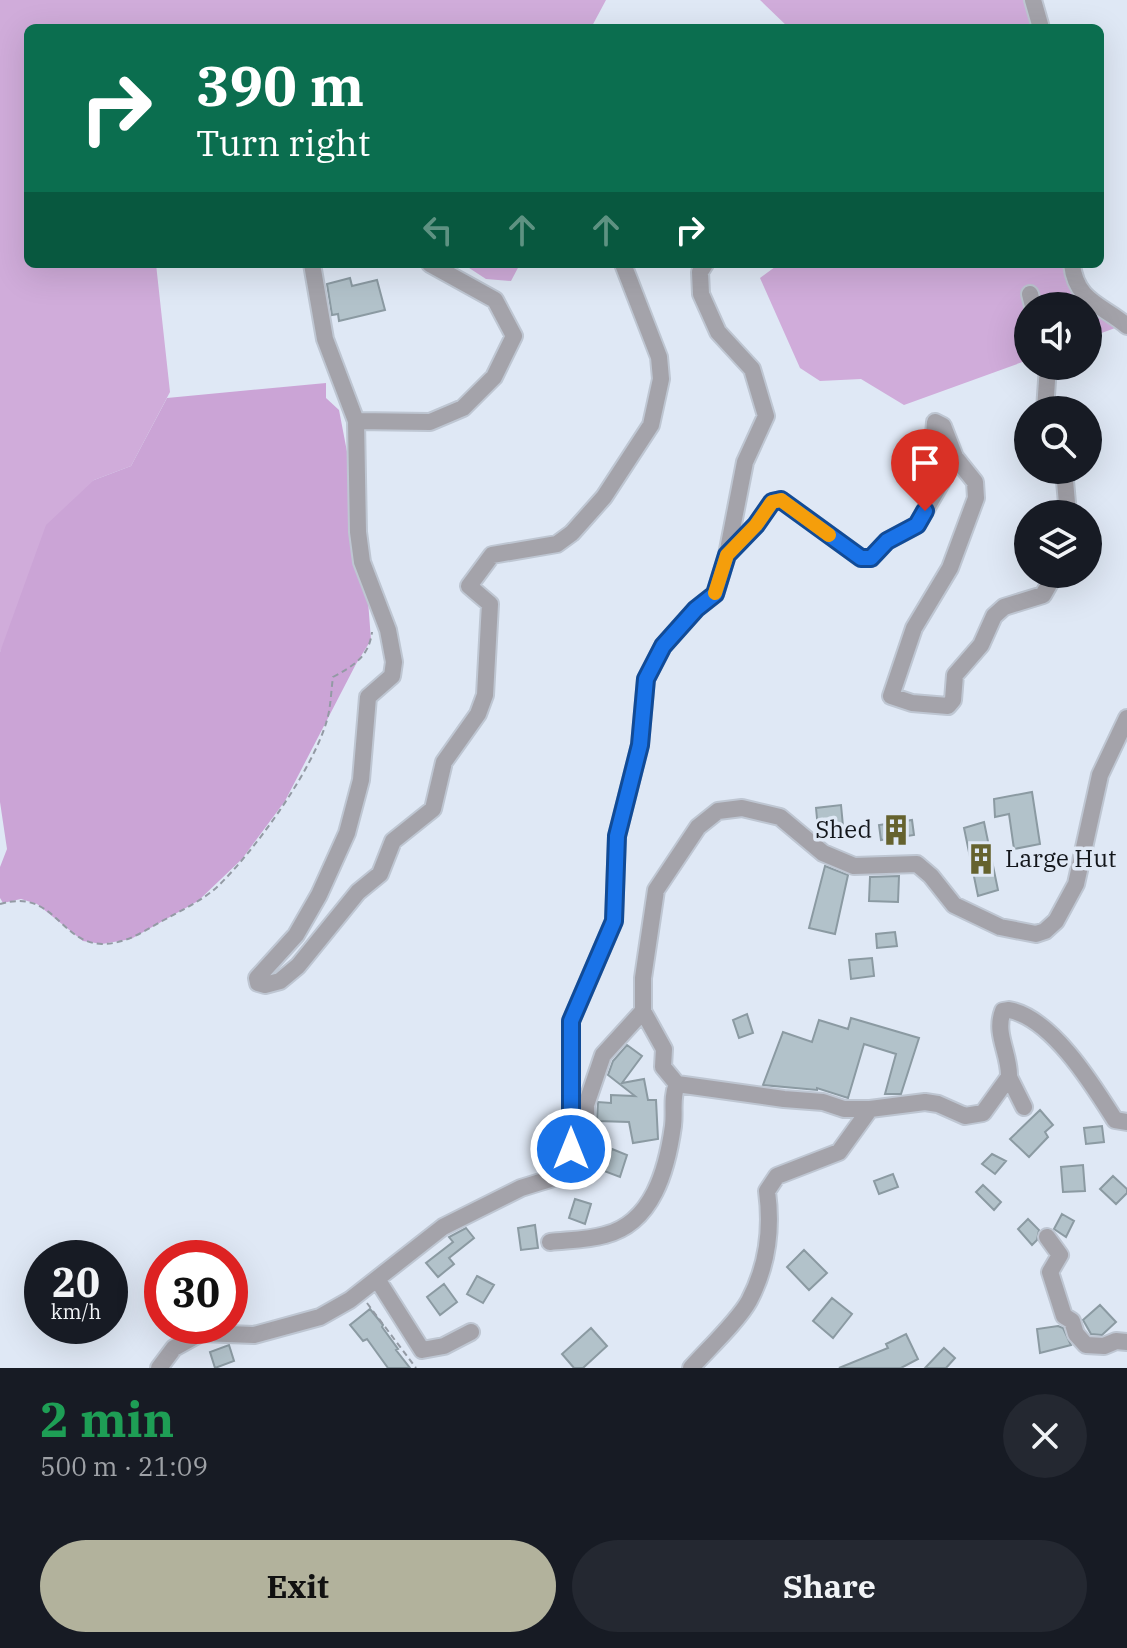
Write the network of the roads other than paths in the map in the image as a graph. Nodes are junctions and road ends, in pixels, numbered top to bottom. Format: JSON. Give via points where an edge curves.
{"nodes":[{"id":1,"x":1033,"y":0,"type":"edge"},
{"id":2,"x":1040,"y":24,"type":"edge"},
{"id":3,"x":313,"y":268,"type":"edge"},
{"id":4,"x":437,"y":268,"type":"edge"},
{"id":5,"x":625,"y":268,"type":"edge"},
{"id":6,"x":702,"y":268,"type":"edge"},
{"id":7,"x":1073,"y":268,"type":"edge"},
{"id":8,"x":1127,"y":326,"type":"edge"},
{"id":9,"x":356,"y":421,"type":"junction"},
{"id":10,"x":727,"y":555,"type":"junction"},
{"id":11,"x":1047,"y":588,"type":"edge"},
{"id":12,"x":1127,"y":718,"type":"edge"},
{"id":13,"x":643,"y":1011,"type":"junction"},
{"id":14,"x":1009,"y":1077,"type":"junction"},
{"id":15,"x":677,"y":1084,"type":"junction"},
{"id":16,"x":1024,"y":1107,"type":"dead end"},
{"id":17,"x":870,"y":1109,"type":"junction"},
{"id":18,"x":1127,"y":1122,"type":"edge"},
{"id":19,"x":576,"y":1171,"type":"junction"},
{"id":20,"x":1047,"y":1237,"type":"dead end"},
{"id":21,"x":550,"y":1242,"type":"dead end"},
{"id":22,"x":377,"y":1279,"type":"junction"},
{"id":23,"x":471,"y":1332,"type":"dead end"},
{"id":24,"x":1127,"y":1342,"type":"edge"},
{"id":25,"x":159,"y":1368,"type":"edge"},
{"id":26,"x":691,"y":1368,"type":"edge"}],
"edges":[{"from":1,"to":2,"type":"street"},
{"from":3,"to":9,"type":"street","via":[[325,339]]},
{"from":4,"to":9,"type":"street","via":[[495,300],[514,336],[494,377],[463,408],[430,422]]},
{"from":5,"to":9,"type":"street","via":[[659,357],[661,379],[651,425],[604,497],[572,533],[557,544],[492,555],[469,586],[490,604],[485,695],[444,762],[433,809],[393,841],[380,874],[358,892],[298,966],[280,981],[265,985],[257,978],[296,935],[347,833],[361,780],[368,697],[392,676],[388,630],[362,562]]},
{"from":6,"to":10,"type":"street","via":[[705,305],[718,332],[752,369],[766,416],[745,462]]},
{"from":7,"to":8,"type":"street","via":[[1078,287]]},
{"from":10,"to":11,"type":"street","via":[[772,502],[781,500],[861,558],[871,558],[887,541],[917,525],[942,481],[935,422],[943,426],[955,457],[975,482],[976,498],[950,568],[914,628],[891,696],[948,706],[955,675],[981,645],[994,616],[1004,607],[1043,595]]},
{"from":10,"to":19,"type":"street","via":[[715,594],[663,646],[646,679],[640,745],[617,836],[614,921],[571,1021],[571,1149]]},
{"from":12,"to":13,"type":"street","via":[[1100,775],[1076,884],[1045,931],[1000,927],[954,905],[917,864],[854,866],[823,853],[780,817],[742,808],[718,811],[698,827],[656,890]]},
{"from":13,"to":15,"type":"street","via":[[664,1049],[663,1067]]},
{"from":13,"to":19,"type":"street","via":[[603,1055],[586,1105],[585,1165]]},
{"from":14,"to":16,"type":"street"},
{"from":14,"to":17,"type":"street","via":[[983,1113],[965,1116],[925,1102]]},
{"from":14,"to":18,"type":"street","via":[[1000,1032],[1003,1011],[1009,1010],[1035,1023],[1064,1048],[1115,1120]]},
{"from":15,"to":17,"type":"street"},
{"from":15,"to":21,"type":"street","via":[[662,1175],[641,1215],[608,1235]]},
{"from":17,"to":26,"type":"street","via":[[839,1152],[777,1176],[772,1183],[767,1191],[767,1252],[748,1302]]},
{"from":19,"to":22,"type":"street","via":[[521,1188],[443,1227]]},
{"from":20,"to":24,"type":"street","via":[[1060,1255],[1050,1272],[1055,1292],[1076,1334],[1086,1345]]},
{"from":22,"to":23,"type":"street","via":[[422,1350]]},
{"from":22,"to":25,"type":"street","via":[[320,1317],[254,1335],[201,1333],[174,1348]]}]}
